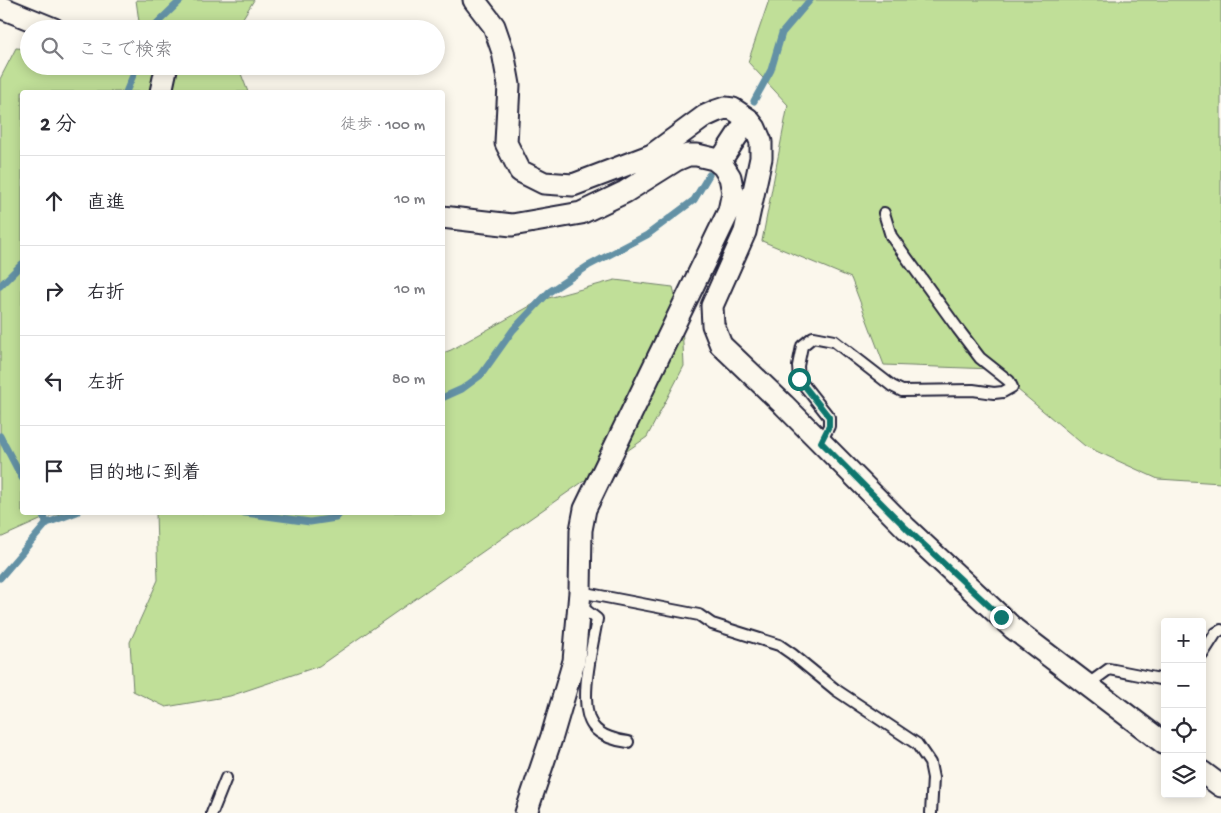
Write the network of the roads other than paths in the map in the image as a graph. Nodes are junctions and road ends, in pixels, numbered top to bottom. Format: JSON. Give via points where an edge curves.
{"nodes":[{"id":1,"x":474,"y":0,"type":"edge"},
{"id":2,"x":0,"y":8,"type":"edge"},
{"id":3,"x":31,"y":20,"type":"edge"},
{"id":4,"x":165,"y":75,"type":"edge"},
{"id":5,"x":161,"y":90,"type":"edge"},
{"id":6,"x":748,"y":119,"type":"junction"},
{"id":7,"x":719,"y":163,"type":"junction"},
{"id":8,"x":884,"y":213,"type":"dead end"},
{"id":9,"x":445,"y":217,"type":"edge"},
{"id":10,"x":821,"y":442,"type":"junction"},
{"id":11,"x":580,"y":599,"type":"junction"},
{"id":12,"x":1221,"y":630,"type":"edge"},
{"id":13,"x":1206,"y":649,"type":"edge"},
{"id":14,"x":1161,"y":679,"type":"edge"},
{"id":15,"x":1087,"y":685,"type":"junction"},
{"id":16,"x":1161,"y":741,"type":"edge"},
{"id":17,"x":628,"y":742,"type":"dead end"},
{"id":18,"x":1206,"y":775,"type":"edge"},
{"id":19,"x":226,"y":778,"type":"dead end"},
{"id":20,"x":1221,"y":786,"type":"edge"},
{"id":21,"x":212,"y":813,"type":"edge"},
{"id":22,"x":526,"y":813,"type":"edge"},
{"id":23,"x":931,"y":813,"type":"edge"}],
"edges":[{"from":1,"to":6,"type":"street","via":[[494,26],[503,52],[510,85],[506,143],[520,171],[544,183],[572,185],[652,154],[705,116],[725,108]]},
{"from":2,"to":3,"type":"street"},
{"from":4,"to":5,"type":"street"},
{"from":6,"to":7,"type":"street"},
{"from":6,"to":10,"type":"street","via":[[761,142],[758,174],[745,232],[712,306],[713,325],[721,345]]},
{"from":7,"to":9,"type":"street","via":[[707,156],[676,160],[625,192],[581,214],[512,225]]},
{"from":7,"to":11,"type":"street","via":[[730,177],[733,192],[729,211],[585,509]]},
{"from":8,"to":10,"type":"lane","via":[[891,236],[958,329],[980,358],[1012,387],[994,393],[973,390],[902,391],[834,341],[813,337],[802,346],[798,366],[799,379],[829,417],[829,426]]},
{"from":10,"to":15,"type":"street","via":[[906,528],[1014,629]]},
{"from":11,"to":17,"type":"lane","via":[[597,619],[586,708],[594,727],[615,741]]},
{"from":11,"to":22,"type":"street","via":[[574,661]]},
{"from":11,"to":23,"type":"lane","via":[[699,615],[712,624],[779,645],[836,690],[917,744],[930,763],[933,778]]},
{"from":12,"to":13,"type":"lane"},
{"from":14,"to":15,"type":"lane","via":[[1109,669]]},
{"from":15,"to":16,"type":"street"},
{"from":18,"to":20,"type":"street"},
{"from":19,"to":21,"type":"lane"}]}
